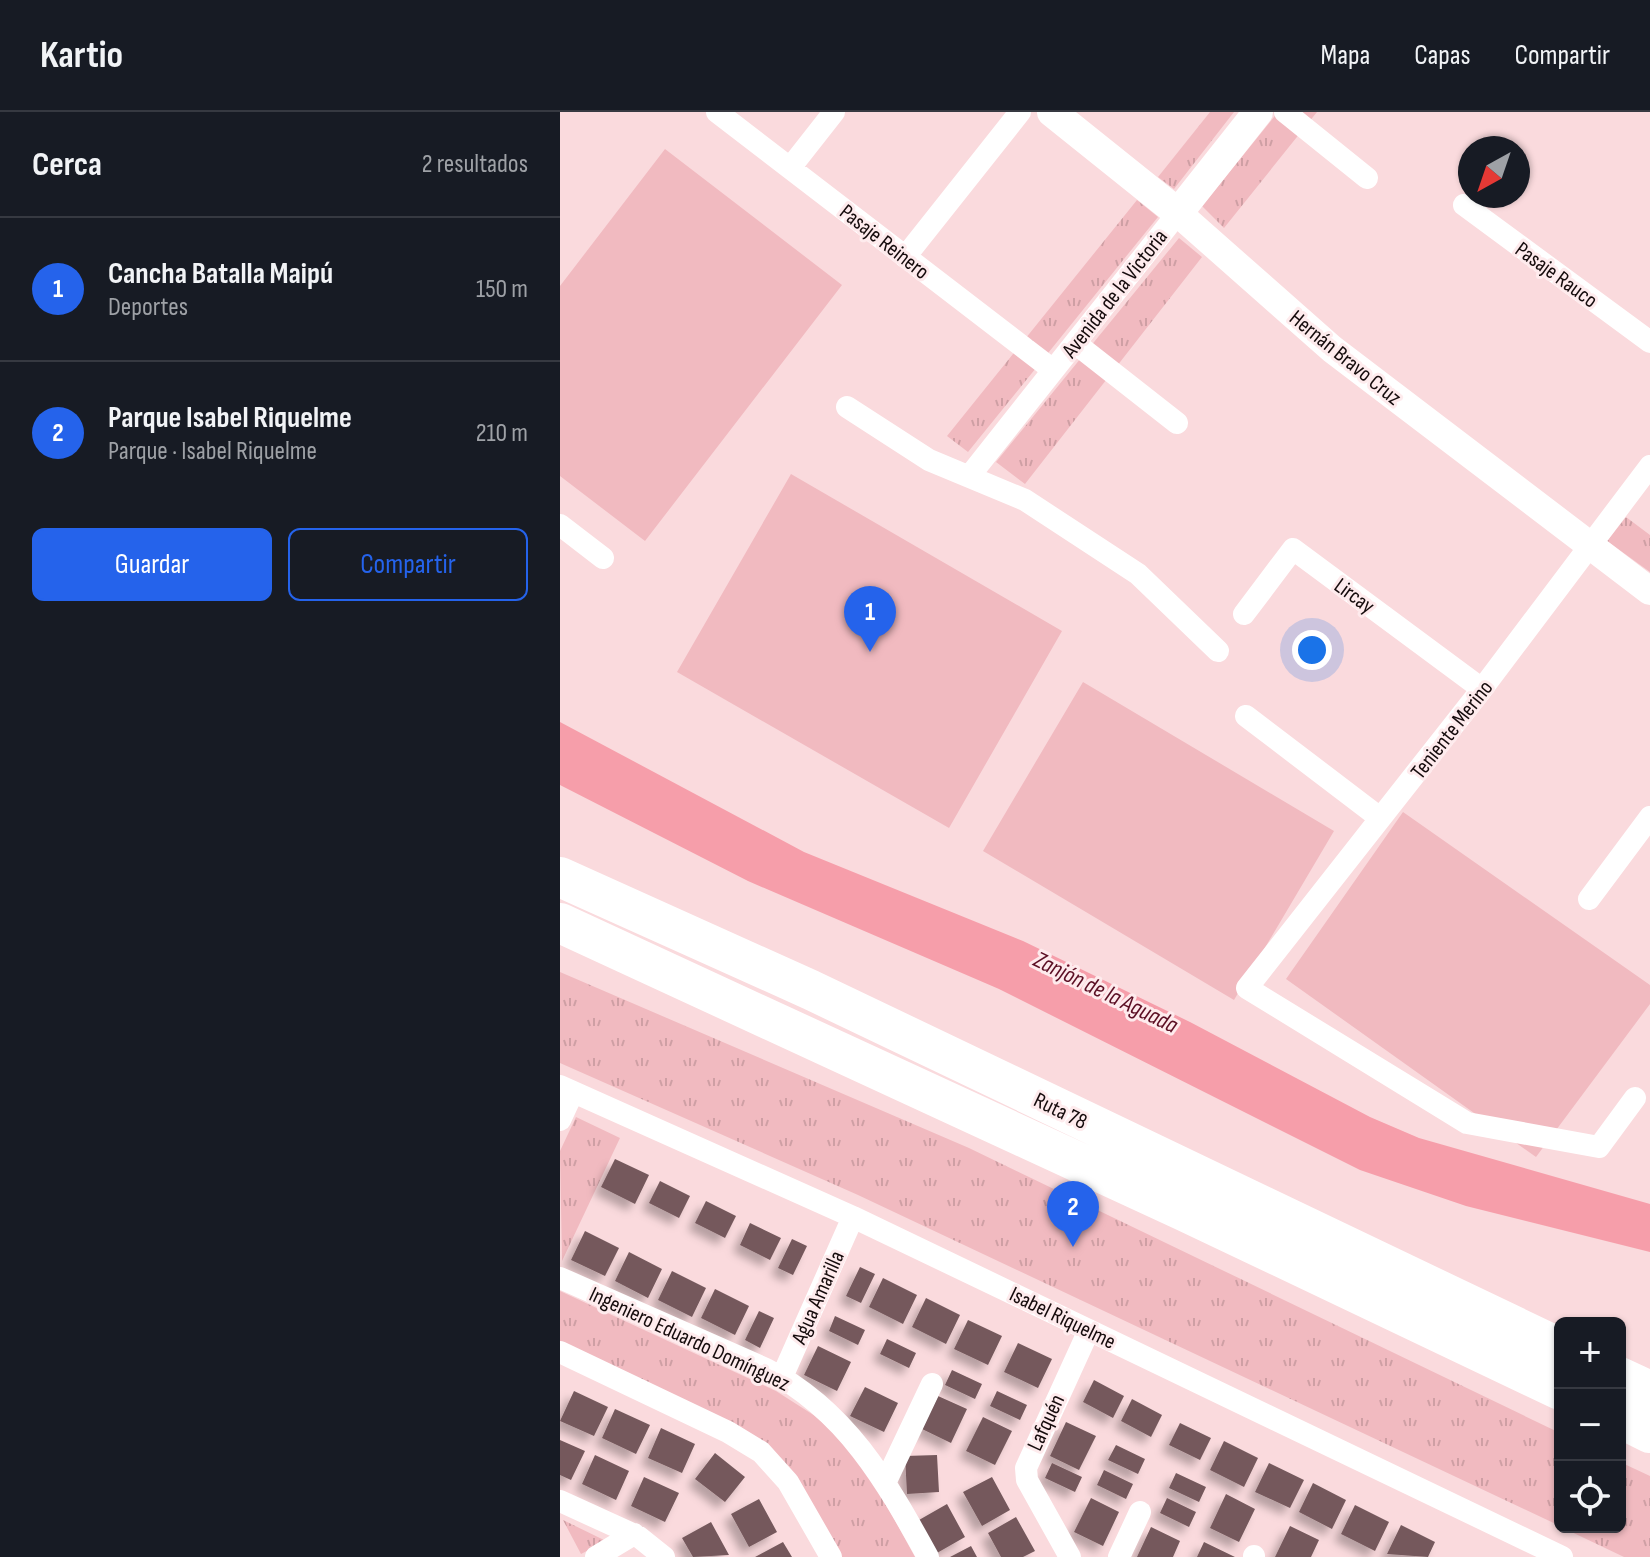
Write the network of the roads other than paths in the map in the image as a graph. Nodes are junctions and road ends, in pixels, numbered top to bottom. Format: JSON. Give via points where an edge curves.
{"nodes":[{"id":1,"x":717,"y":112,"type":"edge"},
{"id":2,"x":834,"y":112,"type":"edge"},
{"id":3,"x":1020,"y":112,"type":"edge"},
{"id":4,"x":1052,"y":112,"type":"edge"},
{"id":5,"x":1258,"y":112,"type":"edge"},
{"id":6,"x":1285,"y":112,"type":"edge"},
{"id":7,"x":790,"y":168,"type":"junction"},
{"id":8,"x":1367,"y":178,"type":"dead end"},
{"id":9,"x":1468,"y":208,"type":"edge"},
{"id":10,"x":1178,"y":213,"type":"junction"},
{"id":11,"x":905,"y":257,"type":"junction"},
{"id":12,"x":1650,"y":342,"type":"edge"},
{"id":13,"x":1075,"y":343,"type":"junction"},
{"id":14,"x":1053,"y":370,"type":"junction"},
{"id":15,"x":847,"y":407,"type":"dead end"},
{"id":16,"x":1177,"y":423,"type":"dead end"},
{"id":17,"x":1650,"y":466,"type":"edge"},
{"id":18,"x":971,"y":474,"type":"junction"},
{"id":19,"x":560,"y":525,"type":"edge"},
{"id":20,"x":1590,"y":545,"type":"junction"},
{"id":21,"x":603,"y":558,"type":"dead end"},
{"id":22,"x":1650,"y":591,"type":"edge"},
{"id":23,"x":1244,"y":614,"type":"dead end"},
{"id":24,"x":1218,"y":651,"type":"dead end"},
{"id":25,"x":1482,"y":689,"type":"junction"},
{"id":26,"x":1246,"y":716,"type":"dead end"},
{"id":27,"x":1650,"y":817,"type":"edge"},
{"id":28,"x":1380,"y":818,"type":"junction"},
{"id":29,"x":560,"y":877,"type":"edge"},
{"id":30,"x":1589,"y":899,"type":"dead end"},
{"id":31,"x":560,"y":923,"type":"edge"},
{"id":32,"x":566,"y":1089,"type":"edge"},
{"id":33,"x":1635,"y":1098,"type":"dead end"},
{"id":34,"x":560,"y":1120,"type":"edge"},
{"id":35,"x":853,"y":1217,"type":"junction"},
{"id":36,"x":560,"y":1278,"type":"edge"},
{"id":37,"x":1089,"y":1330,"type":"junction"},
{"id":38,"x":1554,"y":1345,"type":"edge"},
{"id":39,"x":560,"y":1352,"type":"edge"},
{"id":40,"x":782,"y":1377,"type":"junction"},
{"id":41,"x":1626,"y":1380,"type":"edge"},
{"id":42,"x":932,"y":1384,"type":"dead end"},
{"id":43,"x":1558,"y":1389,"type":"edge"},
{"id":44,"x":1650,"y":1391,"type":"edge"},
{"id":45,"x":1626,"y":1421,"type":"edge"},
{"id":46,"x":1650,"y":1433,"type":"edge"},
{"id":47,"x":886,"y":1481,"type":"junction"},
{"id":48,"x":560,"y":1501,"type":"edge"},
{"id":49,"x":1140,"y":1512,"type":"dead end"},
{"id":50,"x":634,"y":1534,"type":"junction"},
{"id":51,"x":596,"y":1557,"type":"edge"},
{"id":52,"x":664,"y":1557,"type":"edge"},
{"id":53,"x":831,"y":1557,"type":"edge"},
{"id":54,"x":928,"y":1557,"type":"edge"},
{"id":55,"x":1070,"y":1557,"type":"edge"},
{"id":56,"x":1119,"y":1557,"type":"edge"},
{"id":57,"x":1562,"y":1557,"type":"edge"}],
"edges":[{"from":1,"to":7,"type":"street","name":"Pasaje Reinero"},
{"from":2,"to":7,"type":"street"},
{"from":3,"to":11,"type":"street"},
{"from":4,"to":10,"type":"main road","name":"Hernán Bravo Cruz"},
{"from":5,"to":10,"type":"main road","name":"Avenida de la Victoria"},
{"from":6,"to":8,"type":"street"},
{"from":7,"to":11,"type":"street","name":"Pasaje Reinero"},
{"from":9,"to":12,"type":"street","name":"Pasaje Rauco"},
{"from":10,"to":13,"type":"street","name":"Avenida de la Victoria"},
{"from":10,"to":20,"type":"street","name":"Hernán Bravo Cruz","via":[[1332,349]]},
{"from":11,"to":14,"type":"street","name":"Pasaje Reinero"},
{"from":13,"to":14,"type":"street","name":"Avenida de la Victoria"},
{"from":13,"to":16,"type":"street"},
{"from":14,"to":18,"type":"street","name":"Avenida de la Victoria"},
{"from":15,"to":18,"type":"street","via":[[929,460]]},
{"from":17,"to":20,"type":"street","name":"Teniente Merino"},
{"from":18,"to":24,"type":"street","via":[[1025,500],[1138,574]]},
{"from":19,"to":21,"type":"street"},
{"from":20,"to":22,"type":"street","name":"Hernán Bravo Cruz"},
{"from":20,"to":25,"type":"street","name":"Teniente Merino"},
{"from":23,"to":25,"type":"street","name":"Lircay","via":[[1293,549]]},
{"from":25,"to":28,"type":"street","name":"Teniente Merino"},
{"from":26,"to":28,"type":"street"},
{"from":27,"to":30,"type":"street"},
{"from":28,"to":33,"type":"street","name":"Teniente Merino","via":[[1247,988],[1467,1123],[1599,1147]]},
{"from":29,"to":38,"type":"highway","name":"Ruta 78","via":[[811,990]]},
{"from":31,"to":43,"type":"highway","name":"Ruta 78"},
{"from":32,"to":34,"type":"street"},
{"from":32,"to":35,"type":"street","name":"Isabel Riquelme"},
{"from":35,"to":37,"type":"street","name":"Isabel Riquelme"},
{"from":35,"to":40,"type":"street","name":"Agua Amarilla"},
{"from":36,"to":40,"type":"street","name":"Ingeniero Eduardo Domínguez"},
{"from":37,"to":55,"type":"street","name":"Lafquén","via":[[1026,1468],[1027,1480]]},
{"from":37,"to":57,"type":"street","name":"Isabel Riquelme"},
{"from":39,"to":53,"type":"street","via":[[761,1452],[788,1482]]},
{"from":40,"to":47,"type":"street","name":"Ingeniero Eduardo Domínguez","via":[[850,1433]]},
{"from":41,"to":44,"type":"highway"},
{"from":42,"to":47,"type":"street"},
{"from":45,"to":46,"type":"highway"},
{"from":47,"to":54,"type":"street","name":"Ingeniero Eduardo Domínguez"},
{"from":48,"to":50,"type":"street"},
{"from":49,"to":56,"type":"street"},
{"from":50,"to":51,"type":"street"},
{"from":50,"to":52,"type":"street"}]}
